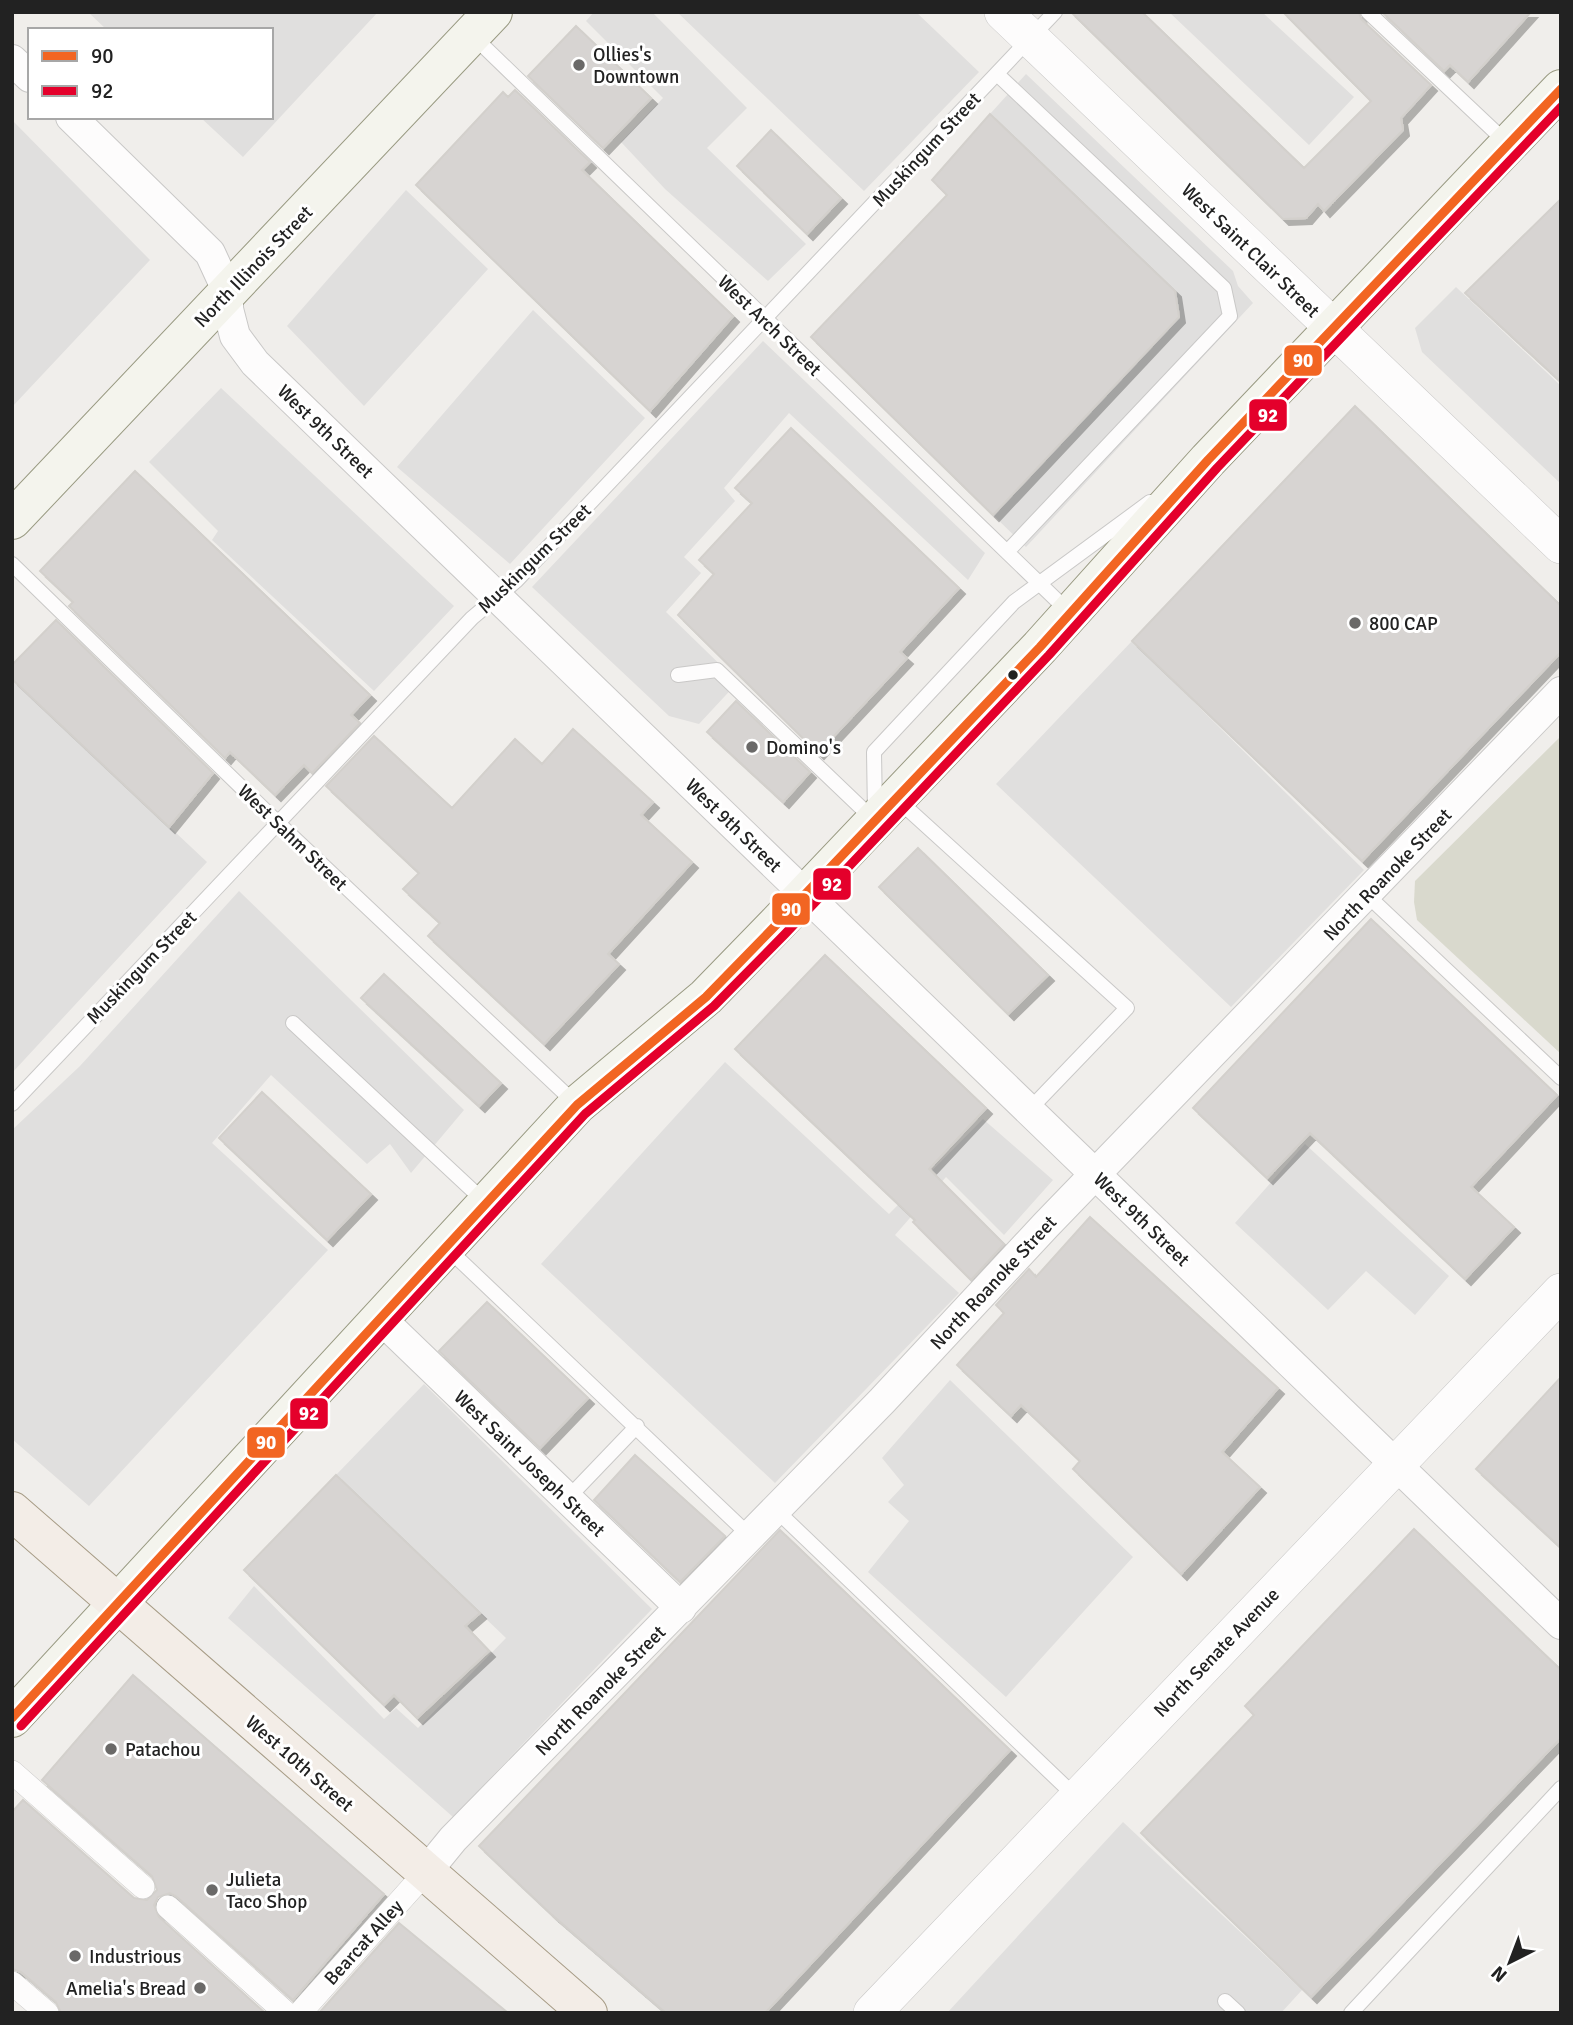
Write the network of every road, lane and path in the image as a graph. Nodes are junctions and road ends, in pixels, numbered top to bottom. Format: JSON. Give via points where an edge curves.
{"nodes":[{"id":1,"x":1003,"y":12,"type":"edge"},
{"id":2,"x":1055,"y":12,"type":"edge"},
{"id":3,"x":1368,"y":12,"type":"edge"},
{"id":4,"x":482,"y":24,"type":"edge"},
{"id":5,"x":1030,"y":38,"type":"junction"},
{"id":6,"x":12,"y":60,"type":"edge"},
{"id":7,"x":997,"y":74,"type":"junction"},
{"id":8,"x":28,"y":75,"type":"edge"},
{"id":9,"x":1561,"y":89,"type":"edge"},
{"id":10,"x":73,"y":119,"type":"edge"},
{"id":11,"x":1508,"y":144,"type":"junction"},
{"id":12,"x":228,"y":292,"type":"junction"},
{"id":13,"x":764,"y":320,"type":"junction"},
{"id":14,"x":1334,"y":328,"type":"junction"},
{"id":15,"x":1208,"y":460,"type":"junction"},
{"id":16,"x":12,"y":520,"type":"edge"},
{"id":17,"x":1561,"y":545,"type":"edge"},
{"id":18,"x":1007,"y":552,"type":"junction"},
{"id":19,"x":12,"y":564,"type":"edge"},
{"id":20,"x":1038,"y":582,"type":"junction"},
{"id":21,"x":498,"y":597,"type":"junction"},
{"id":22,"x":1071,"y":613,"type":"junction"},
{"id":23,"x":678,"y":675,"type":"dead end"},
{"id":24,"x":1561,"y":692,"type":"edge"},
{"id":25,"x":886,"y":810,"type":"junction"},
{"id":26,"x":278,"y":823,"type":"junction"},
{"id":27,"x":806,"y":894,"type":"junction"},
{"id":28,"x":1367,"y":895,"type":"junction"},
{"id":29,"x":293,"y":1023,"type":"dead end"},
{"id":30,"x":1561,"y":1078,"type":"edge"},
{"id":31,"x":12,"y":1104,"type":"edge"},
{"id":32,"x":577,"y":1105,"type":"junction"},
{"id":33,"x":1029,"y":1110,"type":"junction"},
{"id":34,"x":1096,"y":1175,"type":"junction"},
{"id":35,"x":486,"y":1203,"type":"junction"},
{"id":36,"x":446,"y":1246,"type":"junction"},
{"id":37,"x":1561,"y":1292,"type":"edge"},
{"id":38,"x":380,"y":1318,"type":"junction"},
{"id":39,"x":638,"y":1426,"type":"junction"},
{"id":40,"x":1396,"y":1465,"type":"junction"},
{"id":41,"x":567,"y":1499,"type":"junction"},
{"id":42,"x":775,"y":1509,"type":"junction"},
{"id":43,"x":12,"y":1511,"type":"edge"},
{"id":44,"x":750,"y":1536,"type":"junction"},
{"id":45,"x":117,"y":1603,"type":"junction"},
{"id":46,"x":681,"y":1608,"type":"junction"},
{"id":47,"x":1561,"y":1624,"type":"edge"},
{"id":48,"x":12,"y":1718,"type":"edge"},
{"id":49,"x":12,"y":1772,"type":"edge"},
{"id":50,"x":1561,"y":1788,"type":"edge"},
{"id":51,"x":1077,"y":1798,"type":"junction"},
{"id":52,"x":426,"y":1872,"type":"junction"},
{"id":53,"x":143,"y":1887,"type":"dead end"},
{"id":54,"x":168,"y":1907,"type":"dead end"},
{"id":55,"x":12,"y":1983,"type":"edge"},
{"id":56,"x":1225,"y":2001,"type":"dead end"},
{"id":57,"x":47,"y":2013,"type":"edge"},
{"id":58,"x":286,"y":2013,"type":"edge"},
{"id":59,"x":300,"y":2013,"type":"edge"},
{"id":60,"x":588,"y":2013,"type":"edge"},
{"id":61,"x":872,"y":2013,"type":"edge"},
{"id":62,"x":1238,"y":2013,"type":"edge"},
{"id":63,"x":1351,"y":2013,"type":"edge"}],
"edges":[{"from":1,"to":5,"type":"street","name":"West Saint Clair Street"},
{"from":2,"to":5,"type":"lane","name":"Muskingum Street"},
{"from":3,"to":11,"type":"lane"},
{"from":4,"to":12,"type":"main road","name":"North Illinois Street"},
{"from":4,"to":13,"type":"lane","name":"West Arch Street"},
{"from":5,"to":7,"type":"lane","name":"Muskingum Street"},
{"from":5,"to":14,"type":"street","name":"West Saint Clair Street"},
{"from":6,"to":8,"type":"street"},
{"from":7,"to":13,"type":"lane","name":"Muskingum Street"},
{"from":7,"to":18,"type":"lane","via":[[1224,288],[1230,316]]},
{"from":9,"to":11,"type":"main road"},
{"from":10,"to":12,"type":"street","name":"West 9th Street","via":[[200,239]]},
{"from":11,"to":14,"type":"main road"},
{"from":12,"to":16,"type":"main road","name":"North Illinois Street"},
{"from":12,"to":21,"type":"street","name":"West 9th Street","via":[[228,309],[244,351]]},
{"from":13,"to":18,"type":"lane","name":"West Arch Street"},
{"from":13,"to":21,"type":"lane","name":"Muskingum Street"},
{"from":14,"to":15,"type":"main road"},
{"from":14,"to":17,"type":"street","name":"West Saint Clair Street"},
{"from":15,"to":20,"type":"lane"},
{"from":15,"to":22,"type":"main road"},
{"from":18,"to":20,"type":"lane","name":"West Arch Street"},
{"from":19,"to":26,"type":"lane","name":"West Sahm Street"},
{"from":20,"to":22,"type":"lane","name":"West Arch Street"},
{"from":20,"to":25,"type":"lane","via":[[1014,601],[874,752]]},
{"from":21,"to":26,"type":"lane","name":"Muskingum Street","via":[[472,618]]},
{"from":21,"to":27,"type":"street","name":"West 9th Street"},
{"from":22,"to":25,"type":"main road"},
{"from":23,"to":25,"type":"lane","via":[[717,670]]},
{"from":24,"to":28,"type":"street","name":"North Roanoke Street"},
{"from":25,"to":27,"type":"main road"},
{"from":25,"to":33,"type":"lane","via":[[1127,1008]]},
{"from":26,"to":31,"type":"lane","name":"Muskingum Street"},
{"from":26,"to":32,"type":"lane","name":"West Sahm Street"},
{"from":27,"to":32,"type":"main road","via":[[706,996]]},
{"from":27,"to":33,"type":"street","name":"West 9th Street"},
{"from":28,"to":30,"type":"lane"},
{"from":28,"to":34,"type":"street","name":"North Roanoke Street"},
{"from":29,"to":35,"type":"lane"},
{"from":32,"to":35,"type":"main road"},
{"from":33,"to":34,"type":"street","name":"West 9th Street"},
{"from":34,"to":40,"type":"street","name":"West 9th Street"},
{"from":34,"to":42,"type":"street","name":"North Roanoke Street"},
{"from":35,"to":36,"type":"main road"},
{"from":36,"to":38,"type":"main road"},
{"from":36,"to":39,"type":"lane"},
{"from":37,"to":40,"type":"street","name":"North Senate Avenue"},
{"from":38,"to":41,"type":"street","name":"West Saint Joseph Street"},
{"from":38,"to":45,"type":"main road"},
{"from":39,"to":41,"type":"lane"},
{"from":39,"to":44,"type":"lane"},
{"from":40,"to":47,"type":"street","name":"West 9th Street"},
{"from":40,"to":51,"type":"street","name":"North Senate Avenue"},
{"from":41,"to":46,"type":"street","name":"West Saint Joseph Street"},
{"from":42,"to":44,"type":"street","name":"North Roanoke Street"},
{"from":42,"to":51,"type":"lane"},
{"from":43,"to":45,"type":"main road","name":"West 10th Street"},
{"from":44,"to":46,"type":"street","name":"North Roanoke Street"},
{"from":45,"to":48,"type":"main road"},
{"from":45,"to":52,"type":"main road","name":"West 10th Street"},
{"from":46,"to":52,"type":"street","name":"North Roanoke Street","via":[[453,1839]]},
{"from":49,"to":53,"type":"street"},
{"from":50,"to":63,"type":"lane"},
{"from":51,"to":61,"type":"street","name":"North Senate Avenue"},
{"from":52,"to":59,"type":"street","name":"Bearcat Alley"},
{"from":52,"to":60,"type":"main road","name":"West 10th Street"},
{"from":54,"to":58,"type":"street"},
{"from":55,"to":57,"type":"street"},
{"from":56,"to":62,"type":"lane"}]}
